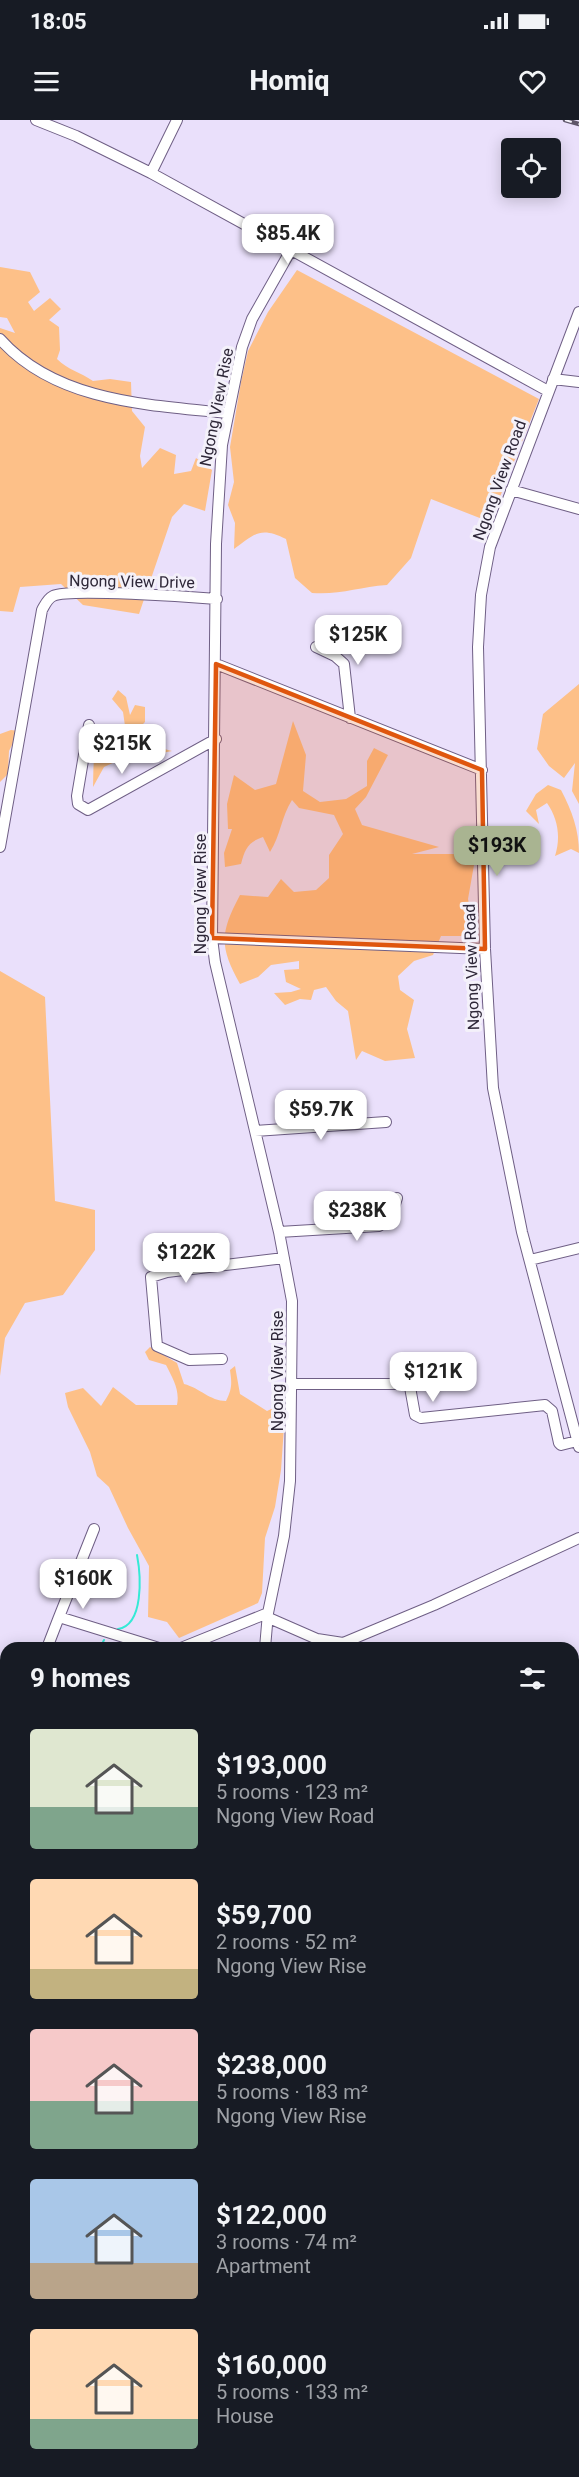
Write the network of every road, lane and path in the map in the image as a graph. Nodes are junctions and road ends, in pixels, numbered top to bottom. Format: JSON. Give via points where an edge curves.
{"nodes":[{"id":1,"x":36,"y":120,"type":"edge"},
{"id":2,"x":177,"y":120,"type":"edge"},
{"id":3,"x":151,"y":173,"type":"junction"},
{"id":4,"x":291,"y":250,"type":"junction"},
{"id":5,"x":579,"y":312,"type":"edge"},
{"id":6,"x":0,"y":339,"type":"edge"},
{"id":7,"x":553,"y":379,"type":"junction"},
{"id":8,"x":579,"y":382,"type":"edge"},
{"id":9,"x":548,"y":392,"type":"junction"},
{"id":10,"x":227,"y":413,"type":"junction"},
{"id":11,"x":511,"y":490,"type":"junction"},
{"id":12,"x":579,"y":509,"type":"edge"},
{"id":13,"x":217,"y":599,"type":"junction"},
{"id":14,"x":316,"y":647,"type":"dead end"},
{"id":15,"x":216,"y":664,"type":"junction"},
{"id":16,"x":350,"y":717,"type":"junction"},
{"id":17,"x":89,"y":725,"type":"dead end"},
{"id":18,"x":216,"y":739,"type":"junction"},
{"id":19,"x":482,"y":770,"type":"junction"},
{"id":20,"x":0,"y":847,"type":"edge"},
{"id":21,"x":212,"y":938,"type":"junction"},
{"id":22,"x":485,"y":949,"type":"junction"},
{"id":23,"x":386,"y":1122,"type":"dead end"},
{"id":24,"x":255,"y":1131,"type":"junction"},
{"id":25,"x":397,"y":1198,"type":"dead end"},
{"id":26,"x":279,"y":1232,"type":"junction"},
{"id":27,"x":579,"y":1248,"type":"edge"},
{"id":28,"x":284,"y":1258,"type":"junction"},
{"id":29,"x":530,"y":1260,"type":"junction"},
{"id":30,"x":222,"y":1359,"type":"dead end"},
{"id":31,"x":292,"y":1384,"type":"junction"},
{"id":32,"x":578,"y":1444,"type":"edge"},
{"id":33,"x":94,"y":1529,"type":"dead end"},
{"id":34,"x":579,"y":1538,"type":"edge"},
{"id":35,"x":268,"y":1616,"type":"junction"},
{"id":36,"x":59,"y":1617,"type":"junction"},
{"id":37,"x":49,"y":1642,"type":"edge"},
{"id":38,"x":140,"y":1642,"type":"edge"},
{"id":39,"x":197,"y":1642,"type":"edge"},
{"id":40,"x":266,"y":1642,"type":"edge"},
{"id":41,"x":336,"y":1642,"type":"edge"},
{"id":42,"x":346,"y":1642,"type":"edge"}],
"edges":[{"from":1,"to":3,"type":"street"},
{"from":2,"to":3,"type":"street"},
{"from":3,"to":4,"type":"street"},
{"from":4,"to":9,"type":"street"},
{"from":4,"to":10,"type":"street","name":"Ngong View Rise","via":[[252,319]]},
{"from":5,"to":7,"type":"street","name":"Ngong View Road"},
{"from":6,"to":10,"type":"street","via":[[16,357],[77,388],[132,404]]},
{"from":7,"to":8,"type":"street"},
{"from":7,"to":9,"type":"street","name":"Ngong View Road"},
{"from":9,"to":11,"type":"street","name":"Ngong View Road"},
{"from":10,"to":13,"type":"street","name":"Ngong View Rise","via":[[218,483]]},
{"from":11,"to":12,"type":"street"},
{"from":11,"to":19,"type":"street","name":"Ngong View Road","via":[[490,548],[479,612]]},
{"from":13,"to":15,"type":"street","name":"Ngong View Rise"},
{"from":13,"to":20,"type":"street","name":"Ngong View Drive","via":[[85,593],[55,594],[48,600],[42,610]]},
{"from":14,"to":16,"type":"street","via":[[344,664]]},
{"from":15,"to":16,"type":"street"},
{"from":15,"to":18,"type":"street","name":"Ngong View Rise"},
{"from":16,"to":19,"type":"street"},
{"from":17,"to":18,"type":"street","via":[[77,796],[78,804],[88,810]]},
{"from":18,"to":21,"type":"street","name":"Ngong View Rise"},
{"from":19,"to":22,"type":"street","name":"Ngong View Road"},
{"from":21,"to":22,"type":"street"},
{"from":21,"to":24,"type":"street","name":"Ngong View Rise"},
{"from":22,"to":29,"type":"street","name":"Ngong View Road","via":[[493,1088]]},
{"from":23,"to":24,"type":"street"},
{"from":24,"to":26,"type":"street","name":"Ngong View Rise"},
{"from":25,"to":26,"type":"street","via":[[390,1219],[379,1226]]},
{"from":26,"to":28,"type":"street","name":"Ngong View Rise"},
{"from":27,"to":29,"type":"street"},
{"from":28,"to":30,"type":"street","via":[[150,1277],[157,1346],[189,1360]]},
{"from":28,"to":31,"type":"street","name":"Ngong View Rise","via":[[292,1302]]},
{"from":29,"to":32,"type":"street","name":"Ngong View Road"},
{"from":31,"to":32,"type":"street","via":[[406,1384],[410,1387],[415,1415],[421,1418],[545,1405],[552,1411],[559,1443]]},
{"from":31,"to":35,"type":"street","name":"Ngong View Rise","via":[[290,1480],[284,1536]]},
{"from":33,"to":36,"type":"street"},
{"from":34,"to":42,"type":"street"},
{"from":35,"to":39,"type":"street"},
{"from":35,"to":40,"type":"street","name":"Ngong View Rise"},
{"from":35,"to":41,"type":"street","via":[[317,1639]]},
{"from":36,"to":37,"type":"street"},
{"from":36,"to":38,"type":"street"}]}
